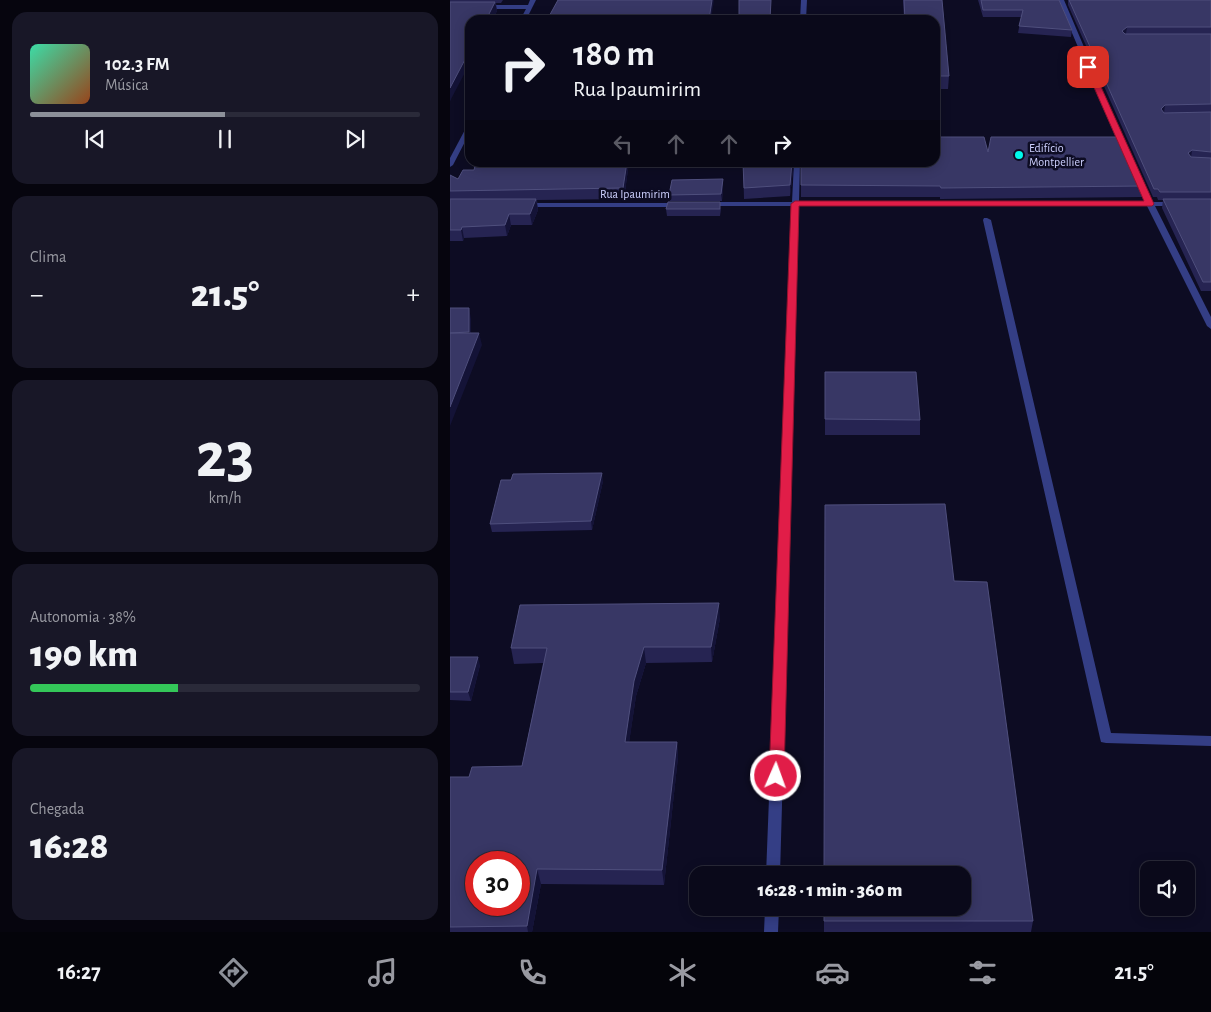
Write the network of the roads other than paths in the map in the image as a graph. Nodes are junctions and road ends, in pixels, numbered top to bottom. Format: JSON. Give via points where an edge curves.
{"nodes":[{"id":1,"x":533,"y":0,"type":"edge"},
{"id":2,"x":804,"y":0,"type":"edge"},
{"id":3,"x":1061,"y":0,"type":"edge"},
{"id":4,"x":1071,"y":1,"type":"edge"},
{"id":5,"x":477,"y":7,"type":"edge"},
{"id":6,"x":530,"y":7,"type":"junction"},
{"id":7,"x":526,"y":15,"type":"edge"},
{"id":8,"x":803,"y":15,"type":"edge"},
{"id":9,"x":465,"y":136,"type":"edge"},
{"id":10,"x":1126,"y":152,"type":"edge"},
{"id":11,"x":450,"y":166,"type":"edge"},
{"id":12,"x":797,"y":167,"type":"edge"},
{"id":13,"x":1134,"y":170,"type":"edge"},
{"id":14,"x":687,"y":204,"type":"edge"},
{"id":15,"x":697,"y":204,"type":"edge"},
{"id":16,"x":795,"y":204,"type":"junction"},
{"id":17,"x":1149,"y":204,"type":"junction"},
{"id":18,"x":1185,"y":204,"type":"edge"},
{"id":19,"x":509,"y":206,"type":"edge"},
{"id":20,"x":987,"y":220,"type":"dead end"},
{"id":21,"x":1211,"y":326,"type":"edge"},
{"id":22,"x":1211,"y":741,"type":"edge"},
{"id":23,"x":773,"y":866,"type":"edge"},
{"id":24,"x":772,"y":916,"type":"edge"},
{"id":25,"x":771,"y":932,"type":"edge"}],
"edges":[{"from":1,"to":6,"type":"street"},
{"from":2,"to":8,"type":"street"},
{"from":3,"to":4,"type":"street"},
{"from":3,"to":10,"type":"street"},
{"from":5,"to":6,"type":"street"},
{"from":6,"to":7,"type":"street"},
{"from":9,"to":11,"type":"street"},
{"from":12,"to":16,"type":"street"},
{"from":13,"to":17,"type":"street"},
{"from":14,"to":19,"type":"street","name":"Rua Ipaumirim"},
{"from":15,"to":16,"type":"street"},
{"from":16,"to":17,"type":"street"},
{"from":16,"to":23,"type":"street"},
{"from":17,"to":18,"type":"street"},
{"from":17,"to":21,"type":"street"},
{"from":20,"to":22,"type":"street","via":[[1106,738]]},
{"from":24,"to":25,"type":"street"}]}
